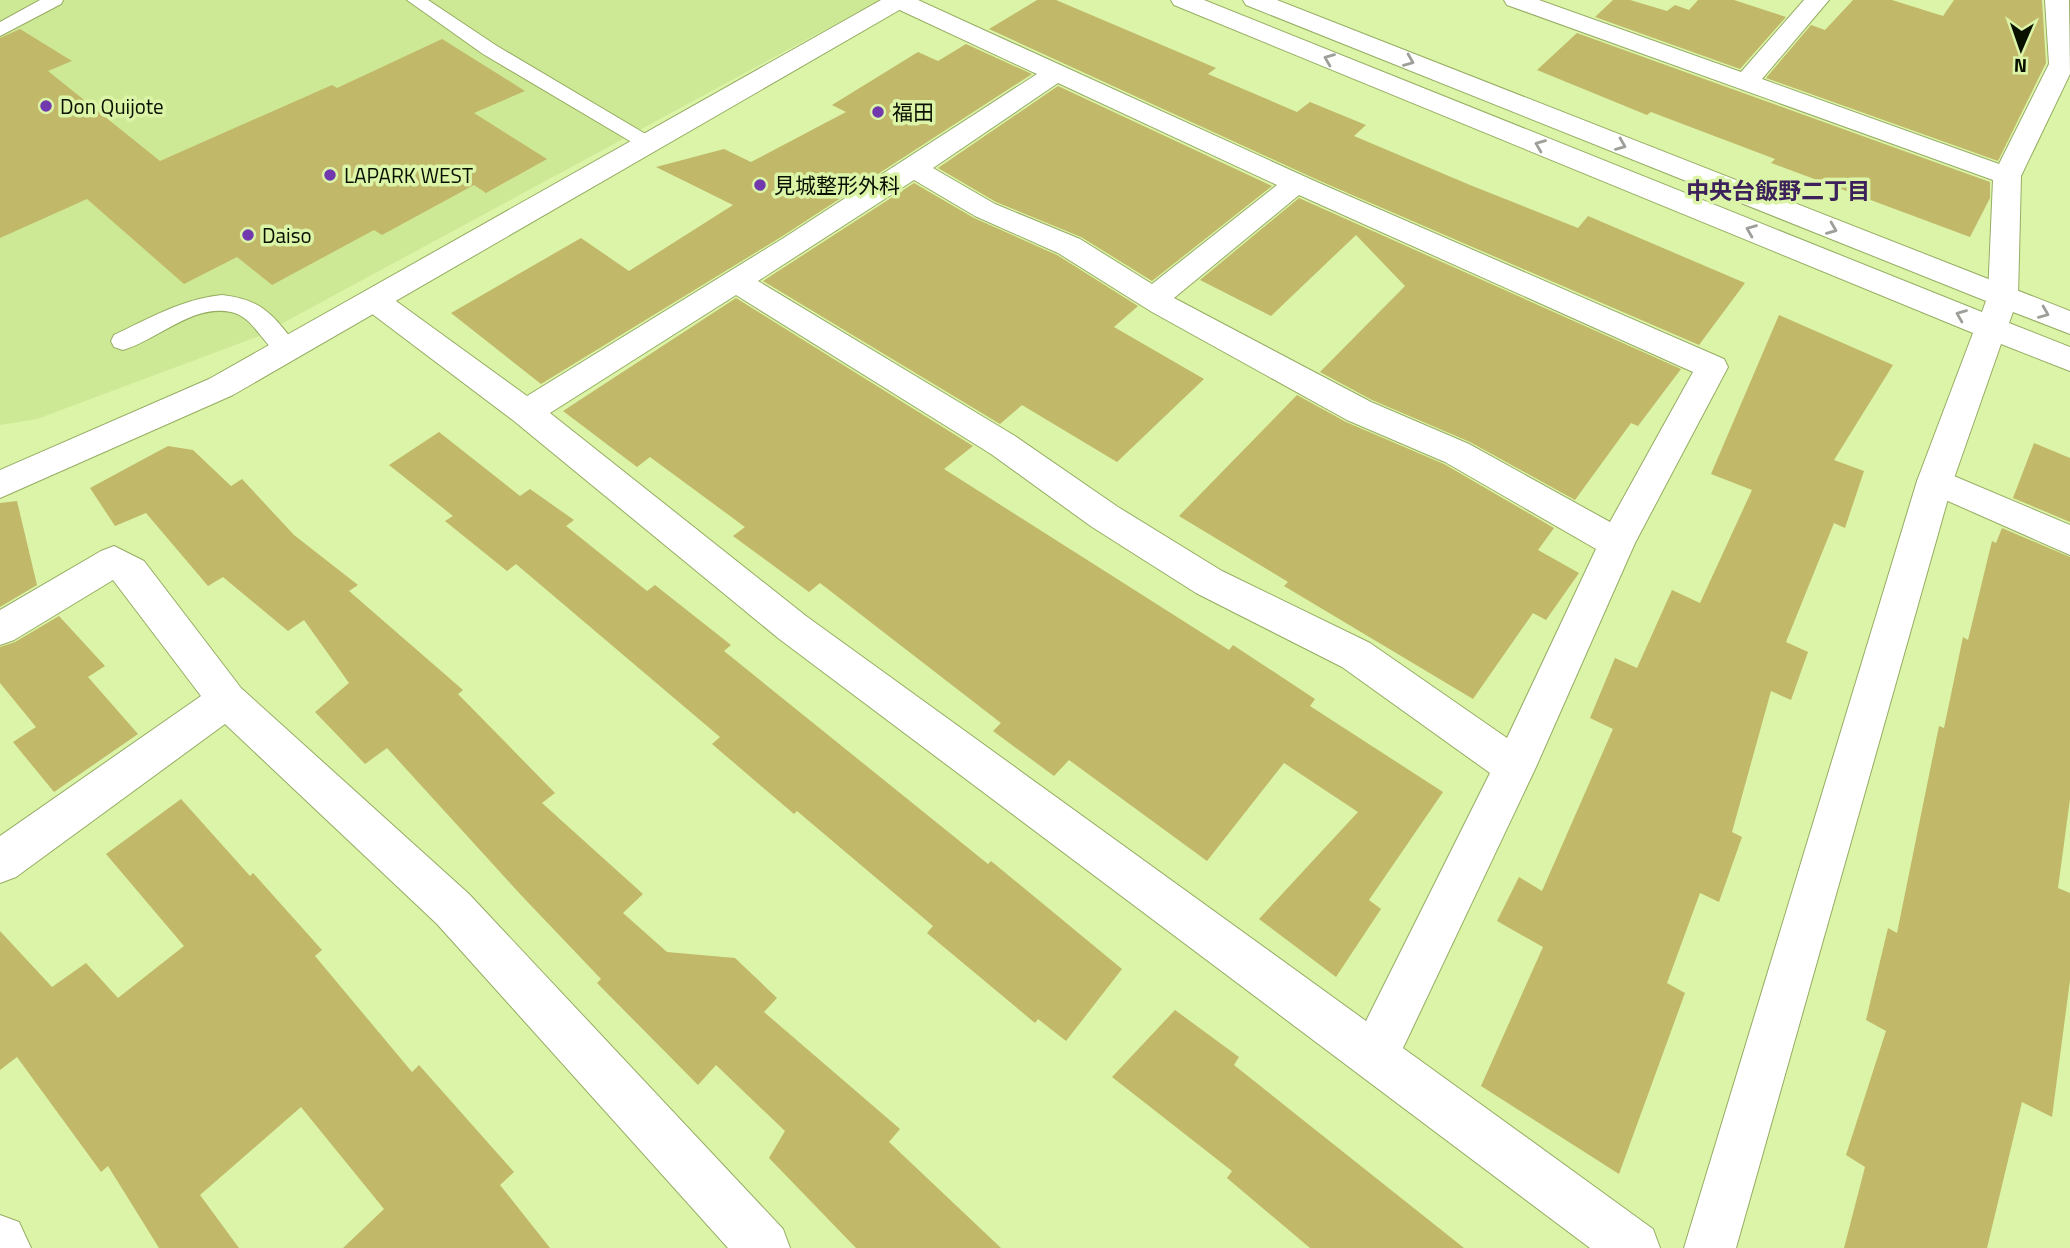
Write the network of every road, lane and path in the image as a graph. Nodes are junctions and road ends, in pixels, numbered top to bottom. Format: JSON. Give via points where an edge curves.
{"nodes":[{"id":1,"x":54,"y":0,"type":"edge"},
{"id":2,"x":416,"y":0,"type":"edge"},
{"id":3,"x":899,"y":0,"type":"edge"},
{"id":4,"x":1183,"y":0,"type":"edge"},
{"id":5,"x":1255,"y":0,"type":"edge"},
{"id":6,"x":1817,"y":0,"type":"edge"},
{"id":7,"x":2057,"y":0,"type":"edge"},
{"id":8,"x":1522,"y":1,"type":"edge"},
{"id":9,"x":7,"y":27,"type":"edge"},
{"id":10,"x":2066,"y":65,"type":"edge"},
{"id":11,"x":1056,"y":74,"type":"junction"},
{"id":12,"x":1746,"y":82,"type":"junction"},
{"id":13,"x":647,"y":143,"type":"junction"},
{"id":14,"x":915,"y":169,"type":"junction"},
{"id":15,"x":2007,"y":176,"type":"junction"},
{"id":16,"x":1297,"y":183,"type":"junction"},
{"id":17,"x":737,"y":282,"type":"junction"},
{"id":18,"x":1153,"y":299,"type":"junction"},
{"id":19,"x":374,"y":300,"type":"junction"},
{"id":20,"x":1998,"y":312,"type":"junction"},
{"id":21,"x":2070,"y":323,"type":"edge"},
{"id":22,"x":123,"y":341,"type":"dead end"},
{"id":23,"x":286,"y":349,"type":"junction"},
{"id":24,"x":2070,"y":360,"type":"edge"},
{"id":25,"x":526,"y":412,"type":"junction"},
{"id":26,"x":1935,"y":481,"type":"junction"},
{"id":27,"x":0,"y":485,"type":"edge"},
{"id":28,"x":2070,"y":541,"type":"edge"},
{"id":29,"x":1617,"y":543,"type":"junction"},
{"id":30,"x":0,"y":629,"type":"edge"},
{"id":31,"x":227,"y":700,"type":"junction"},
{"id":32,"x":1515,"y":766,"type":"junction"},
{"id":33,"x":0,"y":862,"type":"edge"},
{"id":34,"x":1374,"y":1056,"type":"junction"},
{"id":35,"x":0,"y":1241,"type":"edge"},
{"id":36,"x":5,"y":1248,"type":"edge"},
{"id":37,"x":764,"y":1248,"type":"edge"},
{"id":38,"x":1634,"y":1248,"type":"edge"},
{"id":39,"x":1710,"y":1248,"type":"edge"}],
"edges":[{"from":1,"to":9,"type":"lane"},
{"from":2,"to":13,"type":"lane","via":[[490,50]]},
{"from":3,"to":11,"type":"street"},
{"from":3,"to":13,"type":"street"},
{"from":20,"to":4,"type":"street","one_way":true},
{"from":5,"to":20,"type":"street","one_way":true},
{"from":6,"to":12,"type":"street"},
{"from":7,"to":10,"type":"street"},
{"from":8,"to":12,"type":"street"},
{"from":10,"to":15,"type":"street"},
{"from":11,"to":14,"type":"street"},
{"from":11,"to":16,"type":"street"},
{"from":12,"to":15,"type":"street"},
{"from":13,"to":19,"type":"street"},
{"from":14,"to":17,"type":"street"},
{"from":14,"to":18,"type":"street","via":[[985,210],[1069,246]]},
{"from":15,"to":20,"type":"street"},
{"from":16,"to":18,"type":"street"},
{"from":16,"to":29,"type":"street","via":[[1712,367]]},
{"from":17,"to":25,"type":"street"},
{"from":17,"to":32,"type":"street","via":[[1003,445],[1209,582],[1356,655]]},
{"from":18,"to":29,"type":"street","via":[[1360,411],[1457,453]]},
{"from":19,"to":23,"type":"street"},
{"from":19,"to":25,"type":"street"},
{"from":20,"to":21,"type":"street","one_way":true},
{"from":20,"to":24,"type":"street"},
{"from":20,"to":26,"type":"street"},
{"from":22,"to":23,"type":"lane","via":[[200,304],[229,301],[254,312]]},
{"from":23,"to":27,"type":"street","via":[[221,387]]},
{"from":25,"to":34,"type":"street","via":[[792,627]]},
{"from":26,"to":28,"type":"street"},
{"from":26,"to":39,"type":"street"},
{"from":29,"to":32,"type":"street"},
{"from":30,"to":31,"type":"street","via":[[114,561],[131,572]]},
{"from":31,"to":33,"type":"street"},
{"from":31,"to":37,"type":"street","via":[[453,909]]},
{"from":32,"to":34,"type":"street"},
{"from":34,"to":38,"type":"street"},
{"from":35,"to":36,"type":"street"}]}
